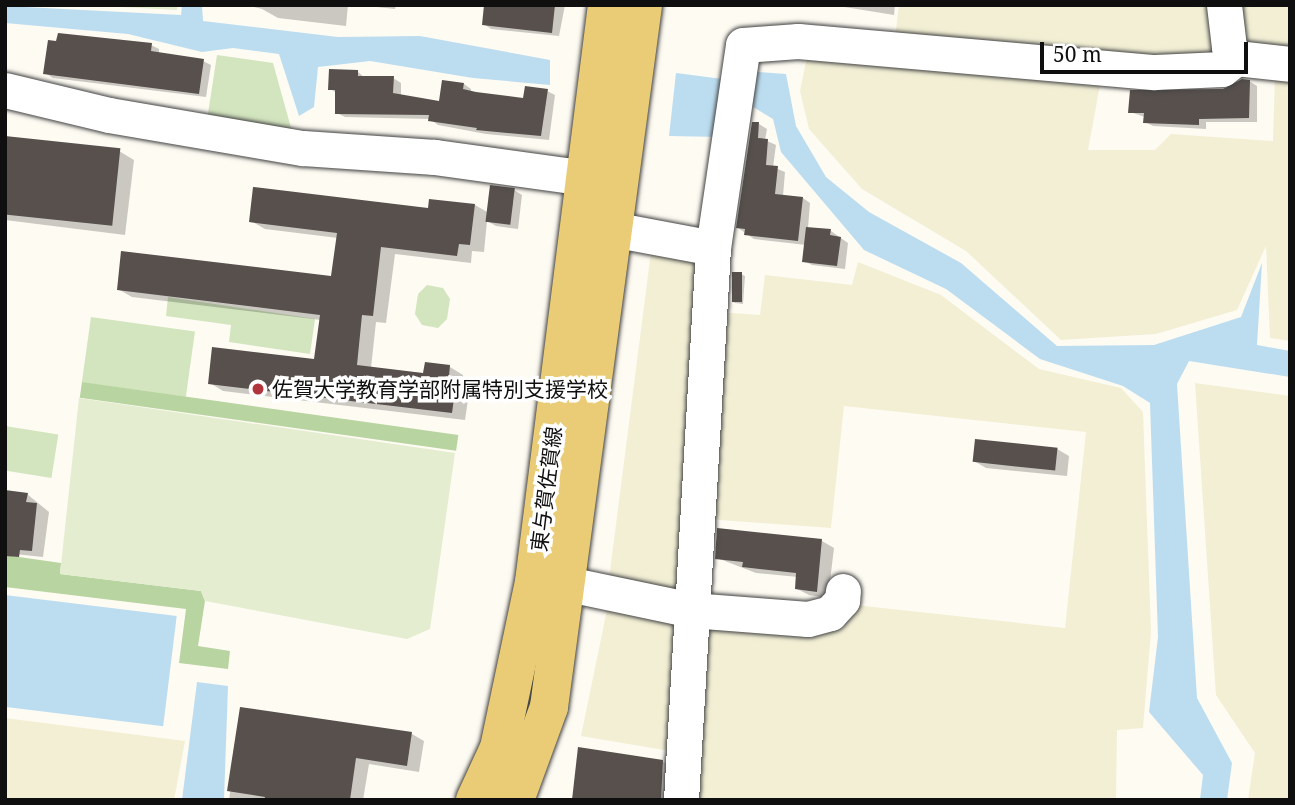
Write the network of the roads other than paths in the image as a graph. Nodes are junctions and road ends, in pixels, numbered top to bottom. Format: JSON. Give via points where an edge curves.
{"nodes":[{"id":1,"x":607,"y":5,"type":"edge"},
{"id":2,"x":643,"y":5,"type":"edge"},
{"id":3,"x":1224,"y":5,"type":"edge"},
{"id":4,"x":1236,"y":58,"type":"junction"},
{"id":5,"x":1290,"y":64,"type":"edge"},
{"id":6,"x":5,"y":90,"type":"edge"},
{"id":7,"x":604,"y":180,"type":"junction"},
{"id":8,"x":598,"y":226,"type":"junction"},
{"id":9,"x":713,"y":248,"type":"junction"},
{"id":10,"x":568,"y":584,"type":"junction"},
{"id":11,"x":844,"y":591,"type":"dead end"},
{"id":12,"x":691,"y":610,"type":"junction"},
{"id":13,"x":475,"y":800,"type":"edge"},
{"id":14,"x":515,"y":800,"type":"edge"},
{"id":15,"x":681,"y":800,"type":"edge"}],
"edges":[{"from":1,"to":7,"type":"main road","name":"東与賀佐賀線"},
{"from":2,"to":7,"type":"main road","name":"東与賀佐賀線"},
{"from":3,"to":4,"type":"street","via":[[1229,47]]},
{"from":4,"to":5,"type":"street"},
{"from":4,"to":9,"type":"street","via":[[1222,69],[1155,72],[797,41],[743,45]]},
{"from":6,"to":7,"type":"street","via":[[109,115],[303,148],[435,157]]},
{"from":7,"to":8,"type":"main road","name":"東与賀佐賀線"},
{"from":8,"to":9,"type":"street"},
{"from":8,"to":10,"type":"main road","name":"東与賀佐賀線"},
{"from":8,"to":13,"type":"main road","name":"東与賀佐賀線","via":[[499,748]]},
{"from":9,"to":12,"type":"street"},
{"from":10,"to":12,"type":"street"},
{"from":10,"to":14,"type":"main road","name":"東与賀佐賀線","via":[[549,706]]},
{"from":11,"to":12,"type":"street","via":[[830,612],[808,619]]},
{"from":12,"to":15,"type":"street"}]}
